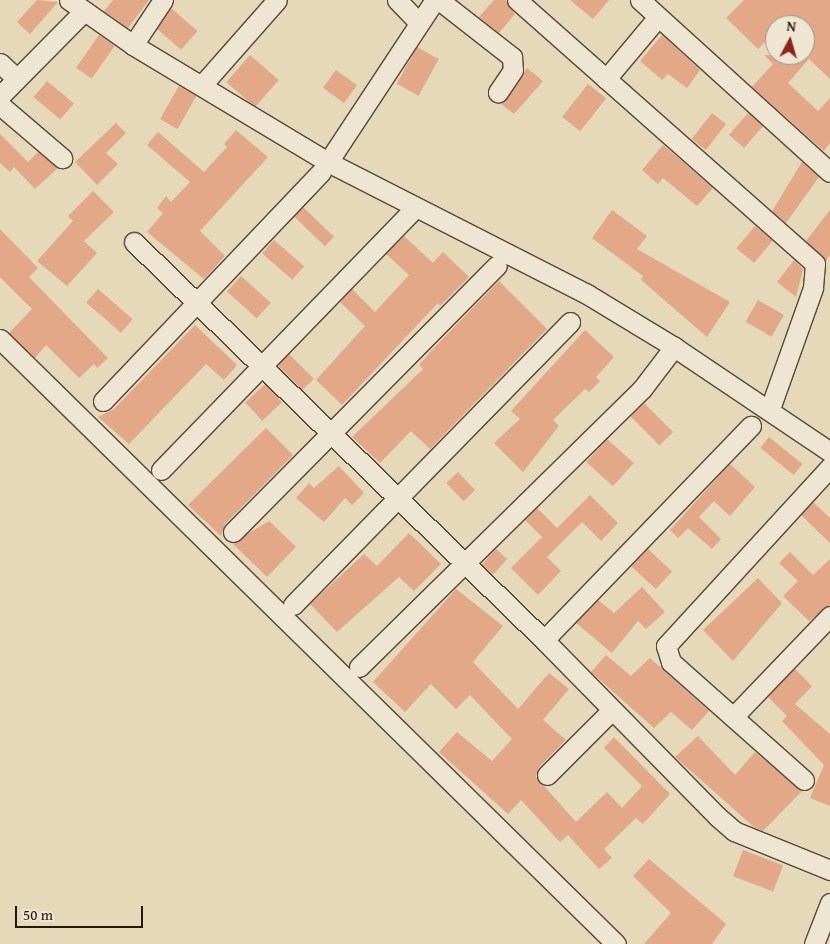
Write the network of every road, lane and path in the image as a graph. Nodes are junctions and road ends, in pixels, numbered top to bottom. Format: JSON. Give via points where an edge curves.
{"nodes":[{"id":1,"x":163,"y":0,"type":"edge"},
{"id":2,"x":277,"y":0,"type":"edge"},
{"id":3,"x":397,"y":0,"type":"edge"},
{"id":4,"x":437,"y":0,"type":"edge"},
{"id":5,"x":517,"y":0,"type":"edge"},
{"id":6,"x":640,"y":0,"type":"edge"},
{"id":7,"x":77,"y":6,"type":"edge"},
{"id":8,"x":658,"y":17,"type":"junction"},
{"id":9,"x":419,"y":23,"type":"junction"},
{"id":10,"x":133,"y":45,"type":"junction"},
{"id":11,"x":0,"y":63,"type":"edge"},
{"id":12,"x":17,"y":79,"type":"junction"},
{"id":13,"x":606,"y":79,"type":"junction"},
{"id":14,"x":202,"y":86,"type":"junction"},
{"id":15,"x":498,"y":92,"type":"dead end"},
{"id":16,"x":0,"y":96,"type":"edge"},
{"id":17,"x":0,"y":105,"type":"edge"},
{"id":18,"x":62,"y":158,"type":"dead end"},
{"id":19,"x":324,"y":167,"type":"junction"},
{"id":20,"x":830,"y":172,"type":"edge"},
{"id":21,"x":415,"y":208,"type":"junction"},
{"id":22,"x":134,"y":242,"type":"dead end"},
{"id":23,"x":497,"y":265,"type":"dead end"},
{"id":24,"x":194,"y":301,"type":"junction"},
{"id":25,"x":570,"y":322,"type":"dead end"},
{"id":26,"x":0,"y":339,"type":"edge"},
{"id":27,"x":674,"y":347,"type":"junction"},
{"id":28,"x":262,"y":366,"type":"junction"},
{"id":29,"x":103,"y":400,"type":"dead end"},
{"id":30,"x":770,"y":410,"type":"junction"},
{"id":31,"x":751,"y":426,"type":"dead end"},
{"id":32,"x":330,"y":433,"type":"junction"},
{"id":33,"x":830,"y":452,"type":"edge"},
{"id":34,"x":830,"y":467,"type":"edge"},
{"id":35,"x":161,"y":470,"type":"dead end"},
{"id":36,"x":397,"y":498,"type":"junction"},
{"id":37,"x":232,"y":532,"type":"dead end"},
{"id":38,"x":464,"y":563,"type":"junction"},
{"id":39,"x":293,"y":605,"type":"dead end"},
{"id":40,"x":830,"y":616,"type":"edge"},
{"id":41,"x":544,"y":640,"type":"junction"},
{"id":42,"x":359,"y":667,"type":"dead end"},
{"id":43,"x":611,"y":711,"type":"junction"},
{"id":44,"x":734,"y":717,"type":"junction"},
{"id":45,"x":548,"y":775,"type":"dead end"},
{"id":46,"x":804,"y":780,"type":"dead end"},
{"id":47,"x":830,"y":870,"type":"edge"},
{"id":48,"x":830,"y":903,"type":"edge"},
{"id":49,"x":616,"y":944,"type":"edge"},
{"id":50,"x":814,"y":944,"type":"edge"}],
"edges":[{"from":1,"to":10,"type":"street"},
{"from":2,"to":14,"type":"street"},
{"from":3,"to":9,"type":"street"},
{"from":4,"to":9,"type":"street"},
{"from":4,"to":15,"type":"street","via":[[512,57],[513,70]]},
{"from":5,"to":13,"type":"street"},
{"from":6,"to":8,"type":"street"},
{"from":7,"to":10,"type":"street"},
{"from":7,"to":12,"type":"street"},
{"from":8,"to":13,"type":"street"},
{"from":8,"to":20,"type":"street"},
{"from":9,"to":19,"type":"street"},
{"from":10,"to":14,"type":"street"},
{"from":11,"to":12,"type":"street"},
{"from":12,"to":16,"type":"street"},
{"from":13,"to":30,"type":"street","via":[[815,264],[813,288]]},
{"from":14,"to":19,"type":"street"},
{"from":17,"to":18,"type":"street"},
{"from":19,"to":21,"type":"street"},
{"from":19,"to":24,"type":"street"},
{"from":21,"to":27,"type":"street","via":[[587,294]]},
{"from":21,"to":28,"type":"street"},
{"from":22,"to":24,"type":"street"},
{"from":23,"to":32,"type":"street"},
{"from":24,"to":28,"type":"street"},
{"from":24,"to":29,"type":"street"},
{"from":25,"to":36,"type":"street"},
{"from":26,"to":49,"type":"street"},
{"from":27,"to":30,"type":"street"},
{"from":27,"to":38,"type":"street","via":[[642,390]]},
{"from":28,"to":32,"type":"street"},
{"from":28,"to":35,"type":"street"},
{"from":30,"to":33,"type":"street"},
{"from":31,"to":41,"type":"street"},
{"from":32,"to":36,"type":"street"},
{"from":32,"to":37,"type":"street"},
{"from":34,"to":44,"type":"street","via":[[666,646],[671,662]]},
{"from":36,"to":38,"type":"street"},
{"from":36,"to":39,"type":"street"},
{"from":38,"to":41,"type":"street"},
{"from":38,"to":42,"type":"street"},
{"from":40,"to":44,"type":"street"},
{"from":41,"to":43,"type":"street"},
{"from":43,"to":45,"type":"street"},
{"from":43,"to":47,"type":"street","via":[[734,831]]},
{"from":44,"to":46,"type":"street"},
{"from":48,"to":50,"type":"street"}]}
